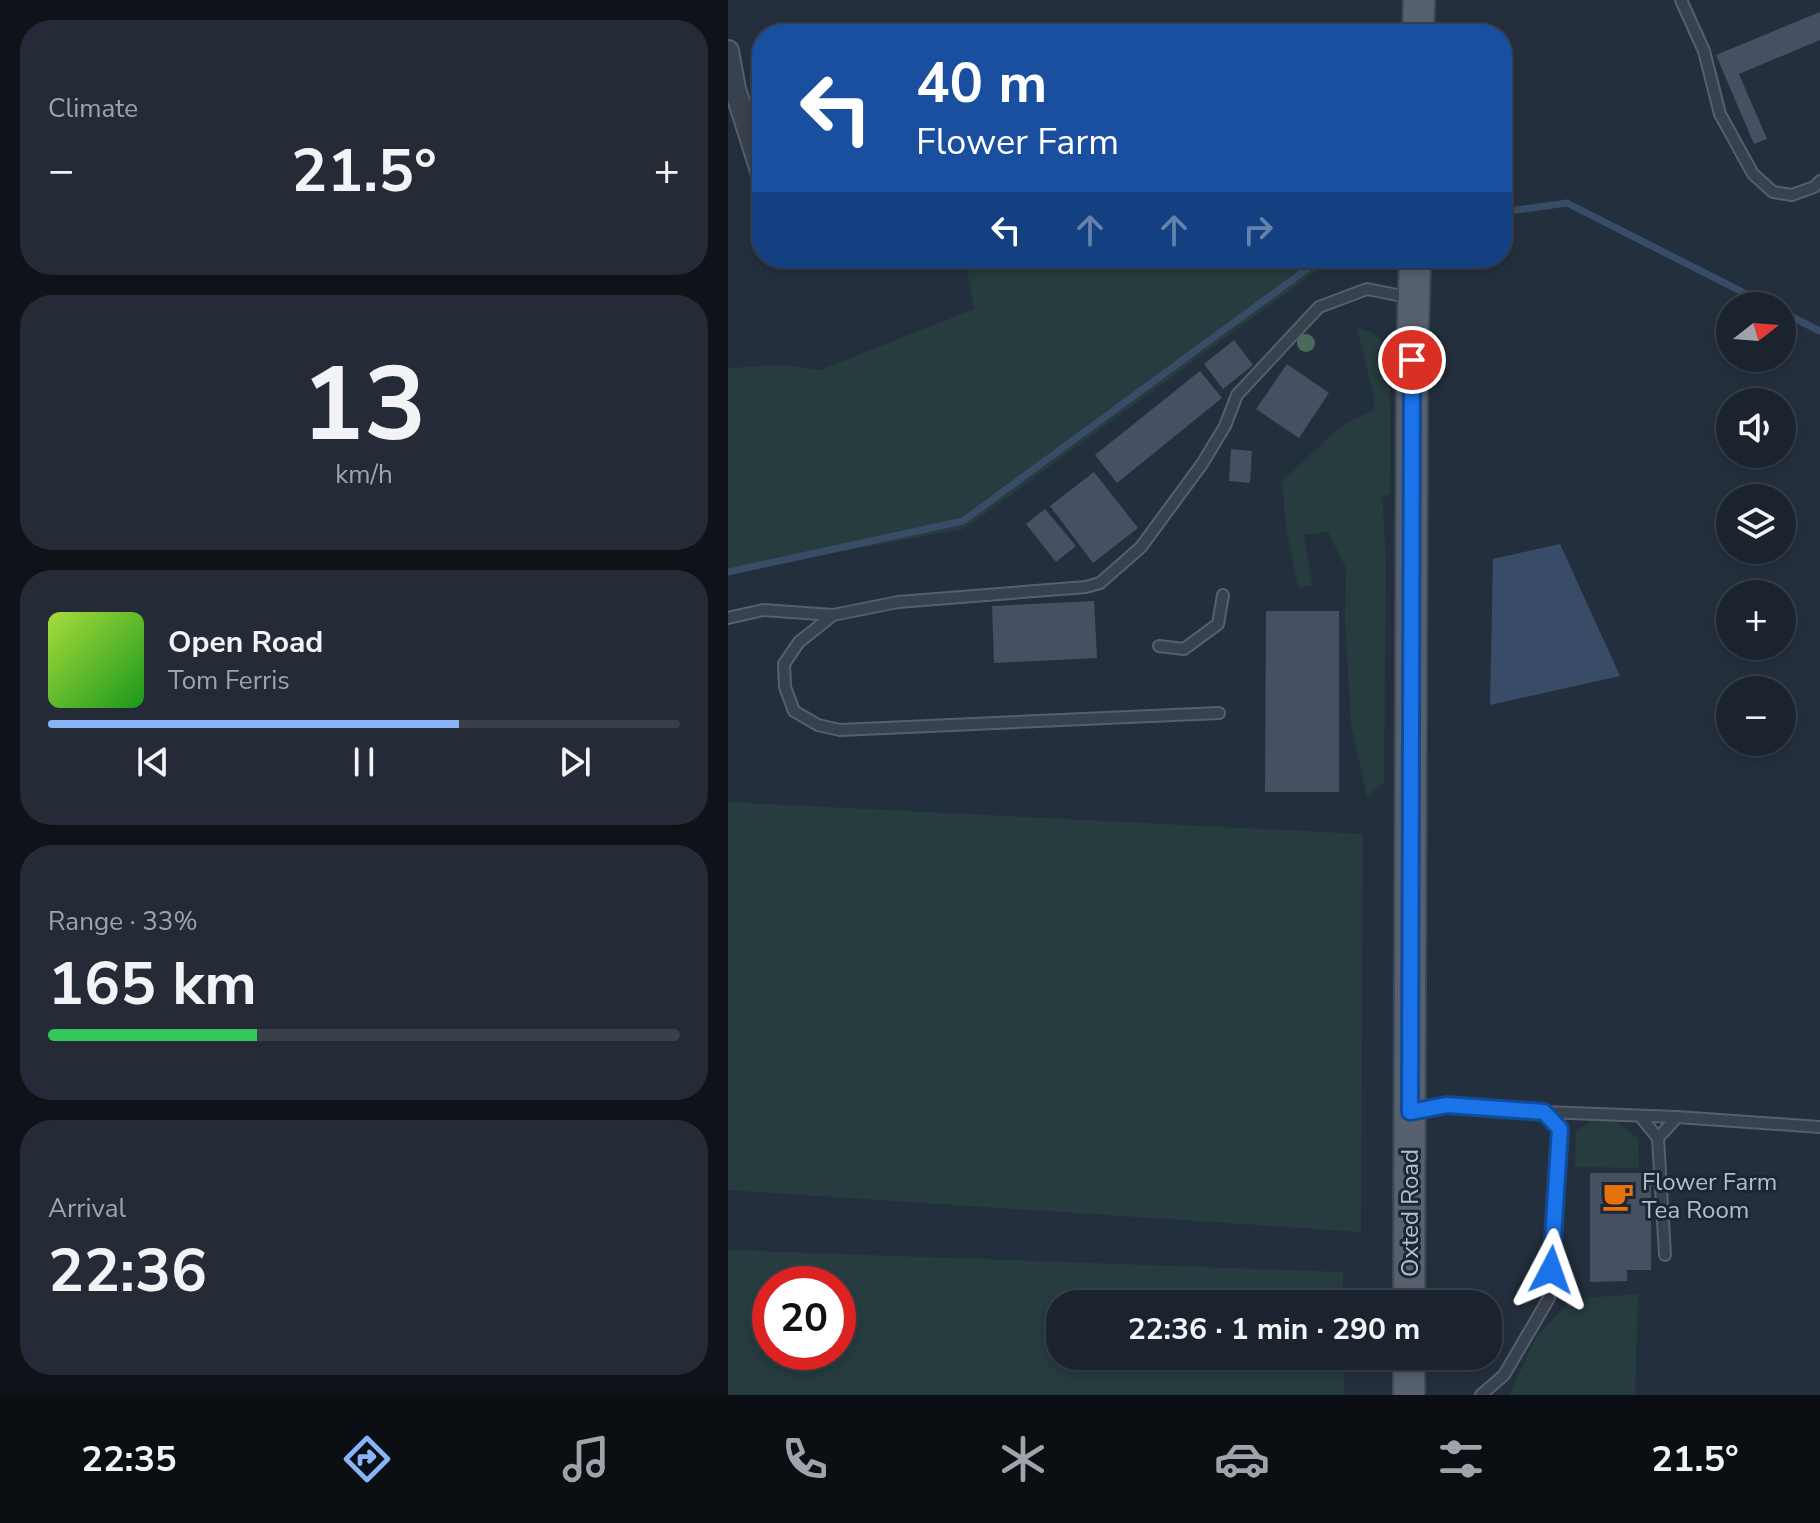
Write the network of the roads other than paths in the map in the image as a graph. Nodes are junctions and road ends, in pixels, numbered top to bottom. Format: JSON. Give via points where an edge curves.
{"nodes":[{"id":1,"x":1419,"y":0,"type":"edge"},
{"id":2,"x":1681,"y":0,"type":"edge"},
{"id":3,"x":1418,"y":24,"type":"edge"},
{"id":4,"x":728,"y":51,"type":"edge"},
{"id":5,"x":752,"y":143,"type":"edge"},
{"id":6,"x":1820,"y":181,"type":"edge"},
{"id":7,"x":1415,"y":268,"type":"edge"},
{"id":8,"x":1415,"y":299,"type":"junction"},
{"id":9,"x":1223,"y":595,"type":"dead end"},
{"id":10,"x":833,"y":615,"type":"junction"},
{"id":11,"x":728,"y":618,"type":"edge"},
{"id":12,"x":1159,"y":646,"type":"dead end"},
{"id":13,"x":1219,"y":713,"type":"dead end"},
{"id":14,"x":1410,"y":1112,"type":"junction"},
{"id":15,"x":1544,"y":1112,"type":"junction"},
{"id":16,"x":1575,"y":1113,"type":"junction"},
{"id":17,"x":1640,"y":1116,"type":"junction"},
{"id":18,"x":1677,"y":1117,"type":"junction"},
{"id":19,"x":1820,"y":1127,"type":"edge"},
{"id":20,"x":1560,"y":1129,"type":"junction"},
{"id":21,"x":1658,"y":1138,"type":"junction"},
{"id":22,"x":1665,"y":1255,"type":"dead end"},
{"id":23,"x":1409,"y":1290,"type":"edge"},
{"id":24,"x":1409,"y":1370,"type":"edge"},
{"id":25,"x":1409,"y":1395,"type":"edge"},
{"id":26,"x":1481,"y":1395,"type":"edge"}],
"edges":[{"from":1,"to":3,"type":"main road"},
{"from":2,"to":6,"type":"lane","via":[[1704,51],[1720,114],[1753,174],[1773,192],[1792,195]]},
{"from":4,"to":5,"type":"street"},
{"from":7,"to":8,"type":"main road","name":"Oxted Road"},
{"from":8,"to":10,"type":"lane","via":[[1367,289],[1319,307],[1237,395],[1202,464],[1141,547],[1100,583],[898,602]]},
{"from":8,"to":14,"type":"main road","name":"Oxted Road"},
{"from":9,"to":12,"type":"lane","via":[[1218,624],[1184,649]]},
{"from":10,"to":11,"type":"lane","via":[[763,610]]},
{"from":10,"to":13,"type":"lane","via":[[799,642],[784,664],[794,711],[818,725],[840,730]]},
{"from":14,"to":15,"type":"lane","via":[[1447,1105]]},
{"from":14,"to":23,"type":"main road","name":"Oxted Road"},
{"from":15,"to":16,"type":"lane"},
{"from":15,"to":20,"type":"lane"},
{"from":16,"to":17,"type":"lane"},
{"from":16,"to":20,"type":"lane"},
{"from":17,"to":18,"type":"lane"},
{"from":17,"to":21,"type":"lane"},
{"from":18,"to":19,"type":"lane"},
{"from":18,"to":21,"type":"lane"},
{"from":20,"to":26,"type":"lane","via":[[1549,1298],[1504,1375]]},
{"from":21,"to":22,"type":"lane"},
{"from":24,"to":25,"type":"main road"}]}
